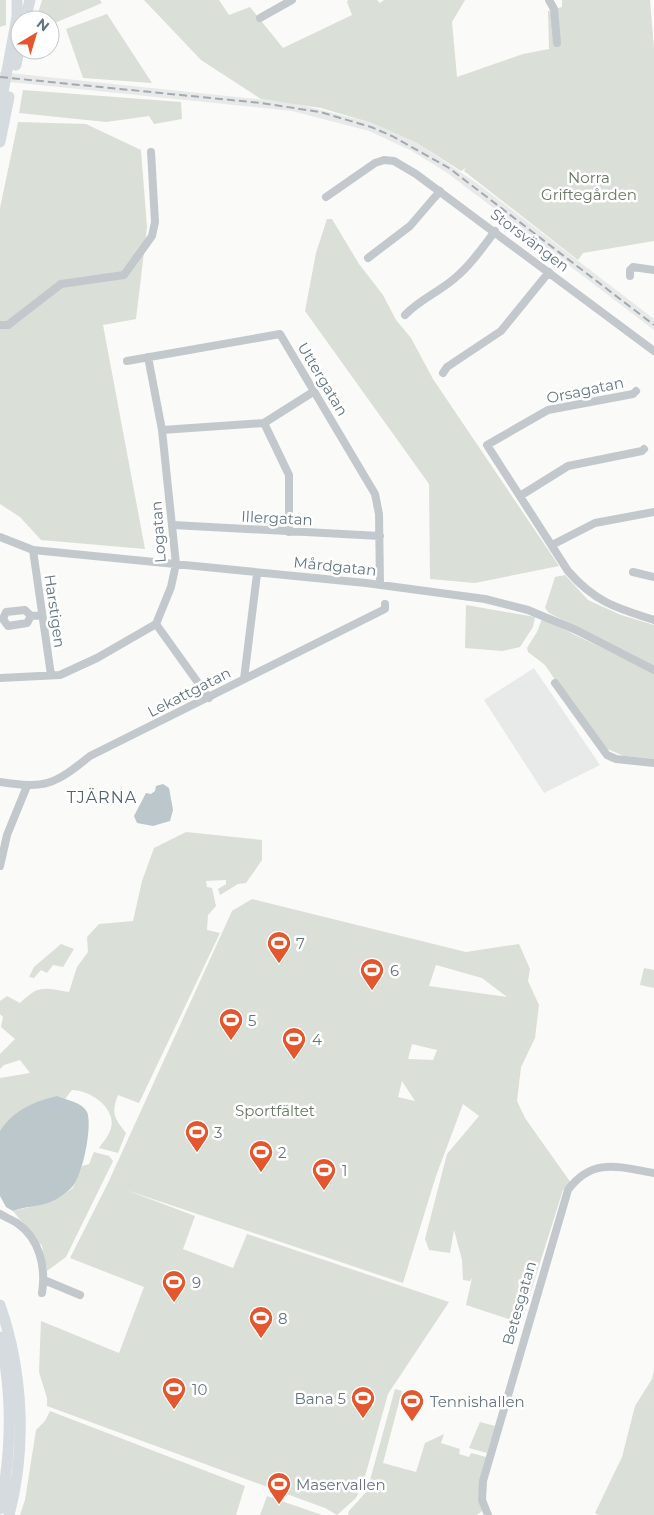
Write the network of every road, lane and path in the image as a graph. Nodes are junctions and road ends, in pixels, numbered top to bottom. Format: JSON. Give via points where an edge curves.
{"nodes":[{"id":1,"x":17,"y":0,"type":"edge"},
{"id":2,"x":292,"y":0,"type":"edge"},
{"id":3,"x":549,"y":0,"type":"edge"},
{"id":4,"x":260,"y":18,"type":"dead end"},
{"id":5,"x":557,"y":43,"type":"dead end"},
{"id":6,"x":17,"y":60,"type":"edge"},
{"id":7,"x":0,"y":108,"type":"edge"},
{"id":8,"x":0,"y":142,"type":"edge"},
{"id":9,"x":151,"y":152,"type":"dead end"},
{"id":10,"x":440,"y":191,"type":"junction"},
{"id":11,"x":326,"y":197,"type":"dead end"},
{"id":12,"x":495,"y":231,"type":"junction"},
{"id":13,"x":368,"y":258,"type":"dead end"},
{"id":14,"x":654,"y":270,"type":"edge"},
{"id":15,"x":549,"y":272,"type":"junction"},
{"id":16,"x":630,"y":276,"type":"dead end"},
{"id":17,"x":405,"y":315,"type":"dead end"},
{"id":18,"x":0,"y":326,"type":"edge"},
{"id":19,"x":654,"y":351,"type":"edge"},
{"id":20,"x":148,"y":357,"type":"junction"},
{"id":21,"x":127,"y":361,"type":"dead end"},
{"id":22,"x":442,"y":373,"type":"dead end"},
{"id":23,"x":636,"y":391,"type":"dead end"},
{"id":24,"x":314,"y":392,"type":"junction"},
{"id":25,"x":264,"y":423,"type":"junction"},
{"id":26,"x":162,"y":430,"type":"junction"},
{"id":27,"x":644,"y":448,"type":"dead end"},
{"id":28,"x":520,"y":496,"type":"junction"},
{"id":29,"x":654,"y":512,"type":"edge"},
{"id":30,"x":173,"y":525,"type":"junction"},
{"id":31,"x":289,"y":532,"type":"junction"},
{"id":32,"x":380,"y":536,"type":"junction"},
{"id":33,"x":0,"y":538,"type":"edge"},
{"id":34,"x":552,"y":545,"type":"junction"},
{"id":35,"x":33,"y":550,"type":"junction"},
{"id":36,"x":176,"y":564,"type":"junction"},
{"id":37,"x":633,"y":572,"type":"dead end"},
{"id":38,"x":257,"y":574,"type":"junction"},
{"id":39,"x":650,"y":574,"type":"edge"},
{"id":40,"x":380,"y":584,"type":"junction"},
{"id":41,"x":385,"y":604,"type":"dead end"},
{"id":42,"x":42,"y":615,"type":"junction"},
{"id":43,"x":31,"y":616,"type":"dead end"},
{"id":44,"x":654,"y":620,"type":"edge"},
{"id":45,"x":156,"y":624,"type":"junction"},
{"id":46,"x":654,"y":670,"type":"edge"},
{"id":47,"x":51,"y":675,"type":"junction"},
{"id":48,"x":0,"y":678,"type":"edge"},
{"id":49,"x":244,"y":679,"type":"junction"},
{"id":50,"x":555,"y":684,"type":"dead end"},
{"id":51,"x":209,"y":698,"type":"junction"},
{"id":52,"x":654,"y":763,"type":"edge"},
{"id":53,"x":0,"y":782,"type":"edge"},
{"id":54,"x":27,"y":786,"type":"junction"},
{"id":55,"x":0,"y":866,"type":"edge"},
{"id":56,"x":654,"y":1173,"type":"edge"},
{"id":57,"x":0,"y":1214,"type":"edge"},
{"id":58,"x":0,"y":1219,"type":"edge"},
{"id":59,"x":9,"y":1220,"type":"junction"},
{"id":60,"x":44,"y":1280,"type":"junction"},
{"id":61,"x":42,"y":1293,"type":"dead end"},
{"id":62,"x":80,"y":1295,"type":"dead end"},
{"id":63,"x":0,"y":1305,"type":"edge"},
{"id":64,"x":0,"y":1337,"type":"edge"},
{"id":65,"x":0,"y":1509,"type":"edge"},
{"id":66,"x":9,"y":1515,"type":"edge"},
{"id":67,"x":488,"y":1515,"type":"edge"}],
"edges":[{"from":1,"to":7,"type":"highway","via":[[17,18]]},
{"from":2,"to":4,"type":"street"},
{"from":3,"to":5,"type":"street","via":[[554,9]]},
{"from":6,"to":8,"type":"highway"},
{"from":9,"to":18,"type":"street","via":[[155,222],[152,236],[124,275],[61,284],[8,325]]},
{"from":10,"to":11,"type":"street","name":"Storsvängen","via":[[394,161],[384,160]]},
{"from":10,"to":12,"type":"street","name":"Storsvängen"},
{"from":10,"to":13,"type":"street","via":[[410,226]]},
{"from":12,"to":15,"type":"street","name":"Storsvängen"},
{"from":12,"to":17,"type":"street","via":[[457,277]]},
{"from":14,"to":16,"type":"street","via":[[633,267]]},
{"from":15,"to":19,"type":"street","name":"Storsvängen"},
{"from":15,"to":22,"type":"street","via":[[501,331]]},
{"from":20,"to":21,"type":"street","name":"Uttergatan"},
{"from":20,"to":24,"type":"street","name":"Uttergatan","via":[[280,334]]},
{"from":20,"to":26,"type":"street","name":"Logatan"},
{"from":23,"to":28,"type":"street","name":"Orsagatan","via":[[548,410],[488,445]]},
{"from":24,"to":25,"type":"street"},
{"from":24,"to":32,"type":"street","name":"Uttergatan","via":[[374,494]]},
{"from":25,"to":26,"type":"street"},
{"from":25,"to":31,"type":"street","via":[[289,475]]},
{"from":26,"to":30,"type":"street","name":"Logatan"},
{"from":27,"to":28,"type":"street","via":[[568,466]]},
{"from":28,"to":34,"type":"street"},
{"from":29,"to":34,"type":"street","via":[[595,523]]},
{"from":30,"to":31,"type":"street","name":"Illergatan"},
{"from":30,"to":36,"type":"street","name":"Logatan"},
{"from":31,"to":32,"type":"street","name":"Illergatan"},
{"from":32,"to":40,"type":"street","name":"Uttergatan"},
{"from":33,"to":35,"type":"street","name":"Mårdgatan"},
{"from":34,"to":44,"type":"street","via":[[584,589],[602,601]]},
{"from":35,"to":36,"type":"street","name":"Mårdgatan"},
{"from":35,"to":42,"type":"street","name":"Harstigen"},
{"from":36,"to":38,"type":"street","name":"Mårdgatan"},
{"from":36,"to":45,"type":"street","name":"Logatan","via":[[171,587]]},
{"from":37,"to":39,"type":"street"},
{"from":38,"to":40,"type":"street","name":"Mårdgatan"},
{"from":38,"to":49,"type":"street"},
{"from":40,"to":46,"type":"street","name":"Mårdgatan","via":[[449,592],[528,610],[576,630]]},
{"from":41,"to":49,"type":"street","name":"Lekattgatan","via":[[384,609]]},
{"from":42,"to":43,"type":"street"},
{"from":42,"to":47,"type":"street","name":"Harstigen"},
{"from":45,"to":47,"type":"street","via":[[97,658],[60,675]]},
{"from":45,"to":51,"type":"street"},
{"from":47,"to":48,"type":"street"},
{"from":49,"to":51,"type":"street","name":"Lekattgatan"},
{"from":50,"to":52,"type":"street","via":[[607,755]]},
{"from":51,"to":54,"type":"street","name":"Lekattgatan","via":[[90,756],[64,777],[43,785]]},
{"from":53,"to":54,"type":"street","name":"Lekattgatan"},
{"from":54,"to":55,"type":"street","via":[[7,835]]},
{"from":56,"to":67,"type":"street","name":"Betesgatan","via":[[604,1166],[591,1169],[568,1190],[483,1481],[482,1500]]},
{"from":57,"to":59,"type":"street"},
{"from":58,"to":59,"type":"street"},
{"from":59,"to":60,"type":"street","via":[[28,1233],[39,1250]]},
{"from":60,"to":61,"type":"street"},
{"from":60,"to":62,"type":"street"},
{"from":63,"to":66,"type":"highway","via":[[12,1355],[20,1428],[19,1464]]},
{"from":64,"to":65,"type":"highway","via":[[9,1393],[10,1432]]}]}
